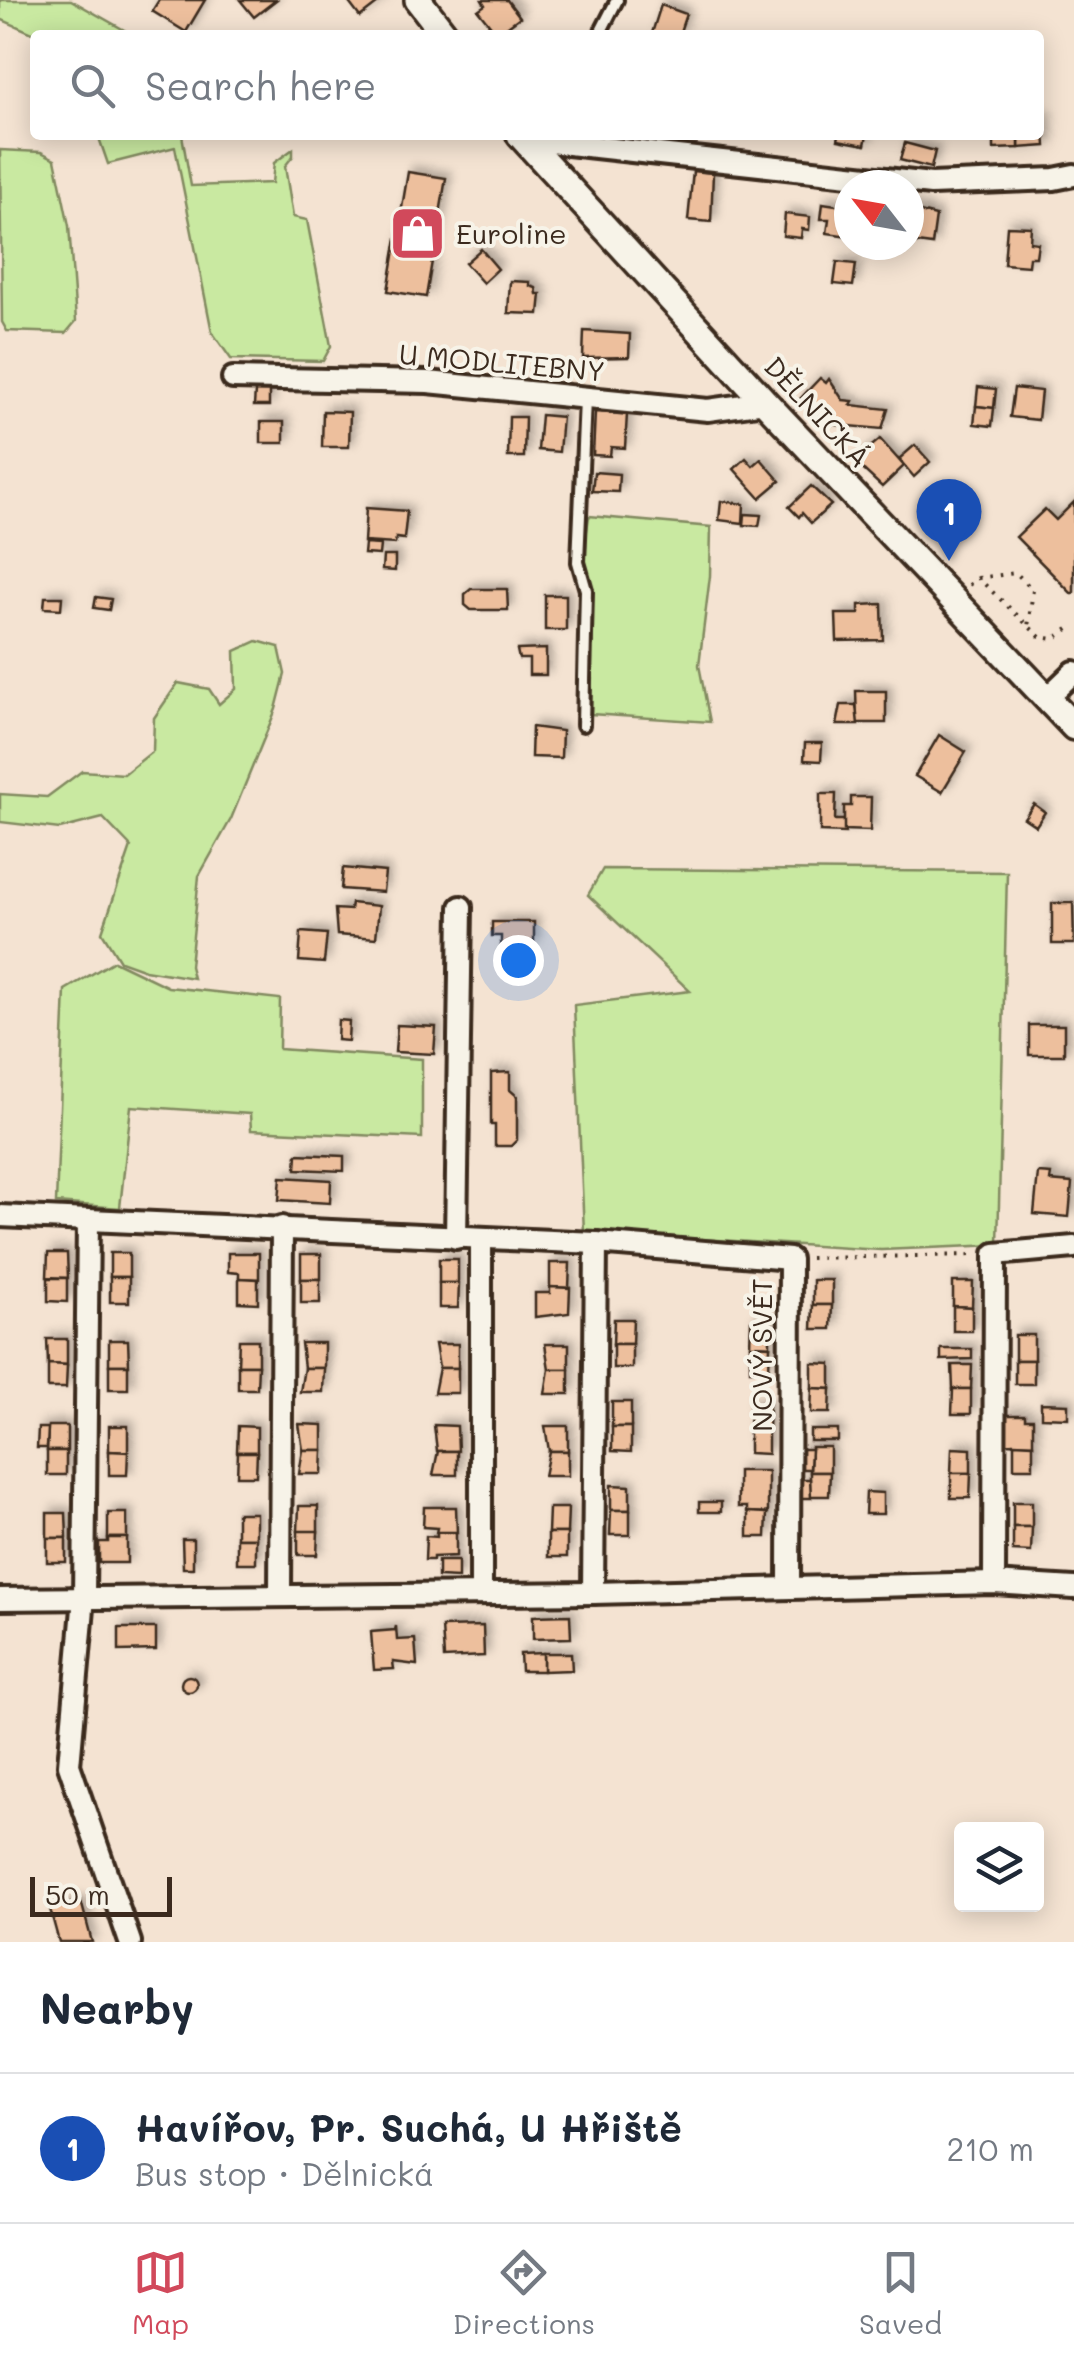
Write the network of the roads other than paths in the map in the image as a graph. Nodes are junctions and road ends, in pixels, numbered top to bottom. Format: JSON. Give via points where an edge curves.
{"nodes":[{"id":1,"x":418,"y":0,"type":"edge"},
{"id":2,"x":617,"y":0,"type":"edge"},
{"id":3,"x":441,"y":30,"type":"edge"},
{"id":4,"x":602,"y":30,"type":"edge"},
{"id":5,"x":537,"y":140,"type":"edge"},
{"id":6,"x":559,"y":140,"type":"edge"},
{"id":7,"x":1074,"y":175,"type":"edge"},
{"id":8,"x":233,"y":378,"type":"dead end"},
{"id":9,"x":586,"y":398,"type":"junction"},
{"id":10,"x":765,"y":402,"type":"junction"},
{"id":11,"x":1074,"y":672,"type":"edge"},
{"id":12,"x":1047,"y":698,"type":"junction"},
{"id":13,"x":583,"y":724,"type":"dead end"},
{"id":14,"x":1074,"y":727,"type":"edge"},
{"id":15,"x":461,"y":908,"type":"dead end"},
{"id":16,"x":0,"y":1216,"type":"edge"},
{"id":17,"x":88,"y":1221,"type":"junction"},
{"id":18,"x":282,"y":1227,"type":"junction"},
{"id":19,"x":456,"y":1238,"type":"junction"},
{"id":20,"x":481,"y":1239,"type":"junction"},
{"id":21,"x":596,"y":1243,"type":"junction"},
{"id":22,"x":1074,"y":1247,"type":"edge"},
{"id":23,"x":994,"y":1583,"type":"junction"},
{"id":24,"x":789,"y":1586,"type":"junction"},
{"id":25,"x":1074,"y":1588,"type":"edge"},
{"id":26,"x":481,"y":1592,"type":"junction"},
{"id":27,"x":592,"y":1592,"type":"junction"},
{"id":28,"x":280,"y":1594,"type":"junction"},
{"id":29,"x":84,"y":1597,"type":"junction"},
{"id":30,"x":0,"y":1598,"type":"edge"},
{"id":31,"x":130,"y":1942,"type":"edge"}],
"edges":[{"from":1,"to":3,"type":"street"},
{"from":2,"to":4,"type":"lane"},
{"from":5,"to":10,"type":"street","name":"DĚLNICKÁ"},
{"from":6,"to":7,"type":"street","via":[[930,184]]},
{"from":8,"to":9,"type":"street","name":"U MODLITEBNY","via":[[428,382]]},
{"from":9,"to":10,"type":"street","name":"U MODLITEBNY","via":[[708,410]]},
{"from":9,"to":13,"type":"lane","via":[[578,562],[586,590]]},
{"from":10,"to":12,"type":"street","name":"DĚLNICKÁ"},
{"from":11,"to":12,"type":"street"},
{"from":12,"to":14,"type":"street","name":"DĚLNICKÁ"},
{"from":15,"to":19,"type":"street"},
{"from":16,"to":17,"type":"street","name":"NOVÝ SVĚT"},
{"from":17,"to":18,"type":"street","name":"NOVÝ SVĚT"},
{"from":17,"to":29,"type":"street"},
{"from":18,"to":19,"type":"street","name":"NOVÝ SVĚT"},
{"from":18,"to":28,"type":"street"},
{"from":19,"to":20,"type":"street","name":"NOVÝ SVĚT"},
{"from":20,"to":21,"type":"street","name":"NOVÝ SVĚT"},
{"from":20,"to":26,"type":"street"},
{"from":21,"to":24,"type":"street","name":"NOVÝ SVĚT","via":[[790,1258]]},
{"from":21,"to":27,"type":"street"},
{"from":22,"to":23,"type":"street","via":[[995,1254]]},
{"from":23,"to":24,"type":"street"},
{"from":23,"to":25,"type":"street"},
{"from":24,"to":27,"type":"street"},
{"from":26,"to":27,"type":"street"},
{"from":26,"to":28,"type":"street"},
{"from":28,"to":29,"type":"street"},
{"from":29,"to":30,"type":"street"},
{"from":29,"to":31,"type":"street","via":[[69,1765]]}]}
